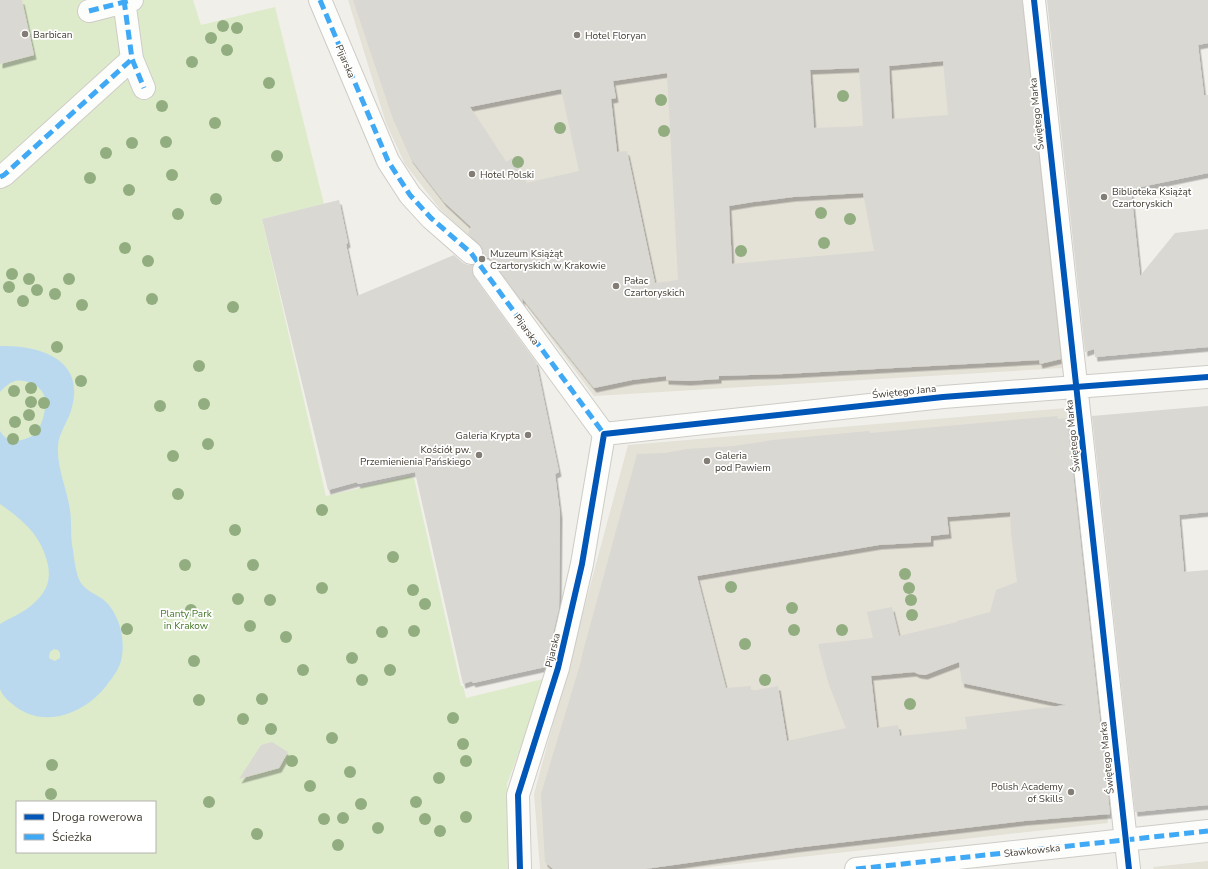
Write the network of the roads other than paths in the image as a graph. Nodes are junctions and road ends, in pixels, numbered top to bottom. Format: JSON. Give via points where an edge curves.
{"nodes":[{"id":1,"x":320,"y":0,"type":"edge"},
{"id":2,"x":1034,"y":0,"type":"edge"},
{"id":3,"x":127,"y":1,"type":"edge"},
{"id":4,"x":89,"y":11,"type":"dead end"},
{"id":5,"x":132,"y":59,"type":"junction"},
{"id":6,"x":144,"y":88,"type":"dead end"},
{"id":7,"x":0,"y":176,"type":"edge"},
{"id":8,"x":471,"y":253,"type":"dead end"},
{"id":9,"x":484,"y":270,"type":"dead end"},
{"id":10,"x":1208,"y":377,"type":"edge"},
{"id":11,"x":1077,"y":387,"type":"junction"},
{"id":12,"x":604,"y":434,"type":"junction"},
{"id":13,"x":1208,"y":831,"type":"edge"},
{"id":14,"x":1125,"y":840,"type":"junction"},
{"id":15,"x":520,"y":869,"type":"edge"},
{"id":16,"x":856,"y":869,"type":"edge"},
{"id":17,"x":1129,"y":869,"type":"edge"}],
"edges":[{"from":1,"to":8,"type":"street","name":"Pijarska","via":[[388,161],[410,195],[431,218]]},
{"from":2,"to":11,"type":"street","name":"Świętego Marka"},
{"from":3,"to":4,"type":"street"},
{"from":3,"to":5,"type":"street"},
{"from":5,"to":6,"type":"street"},
{"from":5,"to":7,"type":"street"},
{"from":9,"to":12,"type":"street","name":"Pijarska"},
{"from":10,"to":11,"type":"street","name":"Świętego Jana"},
{"from":11,"to":12,"type":"street","name":"Świętego Jana","via":[[943,397]]},
{"from":11,"to":14,"type":"street","name":"Świętego Marka"},
{"from":12,"to":15,"type":"street","name":"Pijarska","via":[[582,564],[558,668],[518,796]]},
{"from":13,"to":14,"type":"street","name":"Sławkowska"},
{"from":14,"to":16,"type":"street","name":"Sławkowska"},
{"from":14,"to":17,"type":"street","name":"Świętego Marka"}]}
